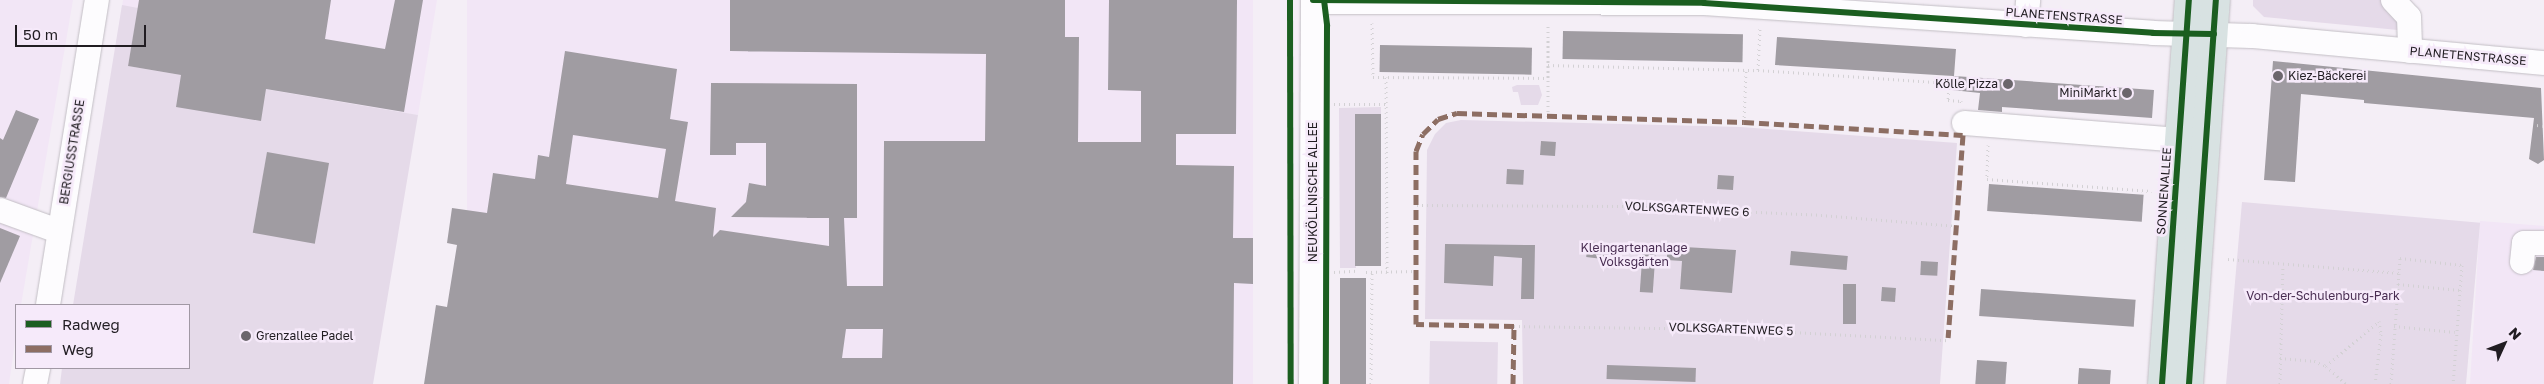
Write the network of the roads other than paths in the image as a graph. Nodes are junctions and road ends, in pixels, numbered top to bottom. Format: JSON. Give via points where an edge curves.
{"nodes":[{"id":1,"x":97,"y":0,"type":"edge"},
{"id":2,"x":2028,"y":0,"type":"edge"},
{"id":3,"x":2189,"y":0,"type":"edge"},
{"id":4,"x":2216,"y":0,"type":"edge"},
{"id":5,"x":2393,"y":0,"type":"edge"},
{"id":6,"x":1313,"y":1,"type":"edge"},
{"id":7,"x":1533,"y":1,"type":"edge"},
{"id":8,"x":2026,"y":25,"type":"junction"},
{"id":9,"x":2186,"y":34,"type":"junction"},
{"id":10,"x":2214,"y":34,"type":"junction"},
{"id":11,"x":2410,"y":51,"type":"junction"},
{"id":12,"x":2544,"y":63,"type":"edge"},
{"id":13,"x":1963,"y":112,"type":"road end"},
{"id":14,"x":2179,"y":140,"type":"junction"},
{"id":15,"x":0,"y":210,"type":"edge"},
{"id":16,"x":58,"y":231,"type":"junction"},
{"id":17,"x":2544,"y":243,"type":"edge"},
{"id":18,"x":2522,"y":262,"type":"dead end"},
{"id":19,"x":48,"y":304,"type":"edge"},
{"id":20,"x":38,"y":369,"type":"edge"},
{"id":21,"x":35,"y":384,"type":"edge"},
{"id":22,"x":1312,"y":384,"type":"edge"},
{"id":23,"x":2162,"y":384,"type":"edge"},
{"id":24,"x":2189,"y":384,"type":"edge"}],
"edges":[{"from":1,"to":16,"type":"street","name":"BERGIUSSTRASSE"},
{"from":2,"to":8,"type":"street"},
{"from":3,"to":9,"type":"main road","name":"SONNENALLEE"},
{"from":4,"to":10,"type":"main road"},
{"from":5,"to":11,"type":"street","via":[[2409,17]]},
{"from":6,"to":7,"type":"street","name":"PLANETENSTRASSE"},
{"from":6,"to":22,"type":"street","name":"NEUKÖLLNISCHE ALLEE"},
{"from":7,"to":8,"type":"street","name":"PLANETENSTRASSE","via":[[1704,3]]},
{"from":8,"to":9,"type":"street","name":"PLANETENSTRASSE"},
{"from":9,"to":10,"type":"street","name":"PLANETENSTRASSE"},
{"from":9,"to":14,"type":"main road","name":"SONNENALLEE"},
{"from":10,"to":11,"type":"street","name":"PLANETENSTRASSE"},
{"from":10,"to":24,"type":"main road"},
{"from":11,"to":12,"type":"street","name":"PLANETENSTRASSE"},
{"from":13,"to":14,"type":"street","via":[[1990,124]]},
{"from":14,"to":23,"type":"main road","name":"SONNENALLEE"},
{"from":15,"to":16,"type":"street"},
{"from":16,"to":19,"type":"street","name":"BERGIUSSTRASSE"},
{"from":17,"to":18,"type":"street","via":[[2524,243]]},
{"from":20,"to":21,"type":"street"}]}
